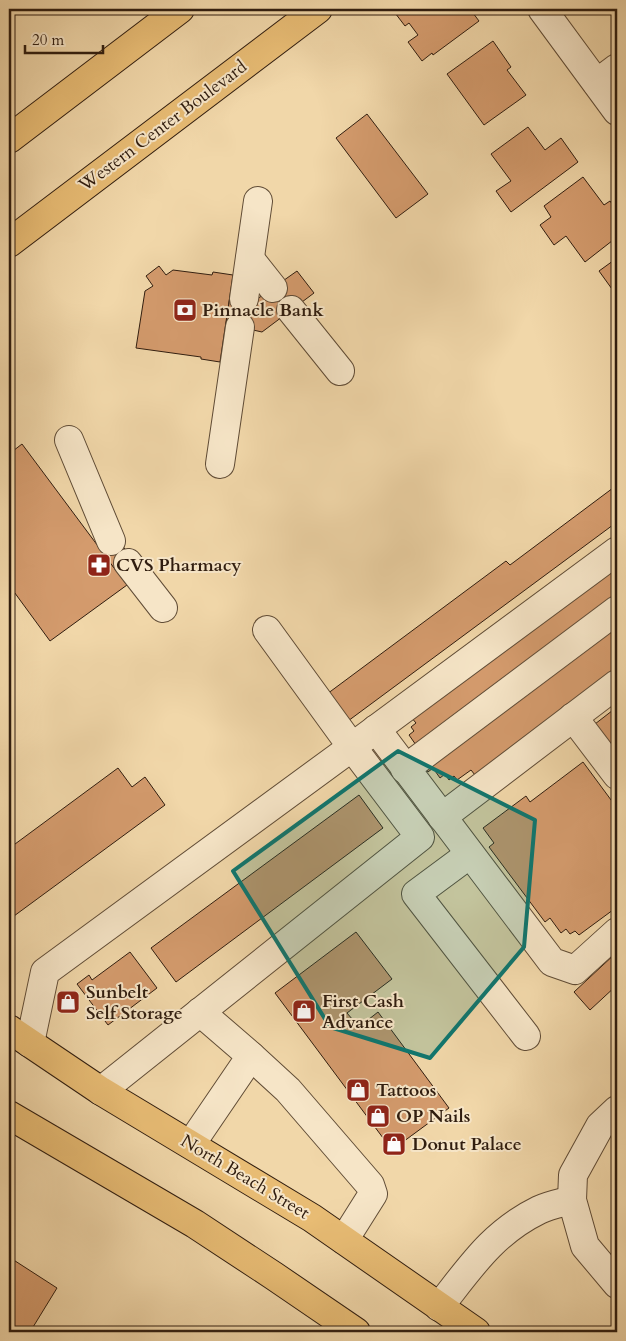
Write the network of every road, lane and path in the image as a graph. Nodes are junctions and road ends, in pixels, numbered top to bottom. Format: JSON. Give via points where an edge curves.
{"nodes":[{"id":1,"x":180,"y":9,"type":"edge"},
{"id":2,"x":318,"y":9,"type":"edge"},
{"id":3,"x":542,"y":9,"type":"edge"},
{"id":4,"x":607,"y":75,"type":"edge"},
{"id":5,"x":617,"y":111,"type":"edge"},
{"id":6,"x":9,"y":139,"type":"edge"},
{"id":7,"x":258,"y":201,"type":"dead end"},
{"id":8,"x":9,"y":243,"type":"edge"},
{"id":9,"x":250,"y":259,"type":"junction"},
{"id":10,"x":273,"y":288,"type":"dead end"},
{"id":11,"x":244,"y":299,"type":"dead end"},
{"id":12,"x":291,"y":310,"type":"dead end"},
{"id":13,"x":240,"y":327,"type":"dead end"},
{"id":14,"x":340,"y":371,"type":"dead end"},
{"id":15,"x":69,"y":440,"type":"dead end"},
{"id":16,"x":220,"y":464,"type":"dead end"},
{"id":17,"x":111,"y":540,"type":"dead end"},
{"id":18,"x":617,"y":551,"type":"edge"},
{"id":19,"x":128,"y":563,"type":"dead end"},
{"id":20,"x":163,"y":608,"type":"dead end"},
{"id":21,"x":617,"y":610,"type":"edge"},
{"id":22,"x":267,"y":630,"type":"dead end"},
{"id":23,"x":617,"y":684,"type":"edge"},
{"id":24,"x":573,"y":717,"type":"junction"},
{"id":25,"x":376,"y":730,"type":"junction"},
{"id":26,"x":352,"y":747,"type":"junction"},
{"id":27,"x":405,"y":768,"type":"junction"},
{"id":28,"x":617,"y":775,"type":"edge"},
{"id":29,"x":442,"y":817,"type":"junction"},
{"id":30,"x":470,"y":854,"type":"junction"},
{"id":31,"x":617,"y":932,"type":"edge"},
{"id":32,"x":200,"y":1012,"type":"junction"},
{"id":33,"x":19,"y":1036,"type":"edge"},
{"id":34,"x":526,"y":1036,"type":"dead end"},
{"id":35,"x":251,"y":1056,"type":"junction"},
{"id":36,"x":101,"y":1090,"type":"junction"},
{"id":37,"x":617,"y":1110,"type":"edge"},
{"id":38,"x":9,"y":1115,"type":"edge"},
{"id":39,"x":191,"y":1144,"type":"junction"},
{"id":40,"x":572,"y":1200,"type":"junction"},
{"id":41,"x":344,"y":1240,"type":"junction"},
{"id":42,"x":617,"y":1284,"type":"edge"},
{"id":43,"x":439,"y":1307,"type":"junction"},
{"id":44,"x":356,"y":1332,"type":"edge"},
{"id":45,"x":476,"y":1332,"type":"edge"}],
"edges":[{"from":1,"to":6,"type":"main road"},
{"from":2,"to":8,"type":"main road","name":"Western Center Boulevard"},
{"from":3,"to":4,"type":"street"},
{"from":4,"to":5,"type":"street"},
{"from":7,"to":9,"type":"street"},
{"from":9,"to":10,"type":"street"},
{"from":9,"to":11,"type":"street"},
{"from":12,"to":14,"type":"street"},
{"from":13,"to":16,"type":"street"},
{"from":15,"to":17,"type":"street"},
{"from":18,"to":25,"type":"street"},
{"from":19,"to":20,"type":"street"},
{"from":21,"to":27,"type":"street"},
{"from":22,"to":26,"type":"street"},
{"from":23,"to":24,"type":"street"},
{"from":24,"to":28,"type":"street"},
{"from":24,"to":29,"type":"street"},
{"from":25,"to":26,"type":"street"},
{"from":25,"to":27,"type":"street"},
{"from":26,"to":32,"type":"street","via":[[420,837]]},
{"from":26,"to":33,"type":"street","via":[[45,972]]},
{"from":27,"to":29,"type":"street"},
{"from":29,"to":30,"type":"street"},
{"from":30,"to":31,"type":"street","via":[[552,962],[576,970]]},
{"from":30,"to":34,"type":"street","via":[[416,894]]},
{"from":32,"to":35,"type":"street"},
{"from":32,"to":36,"type":"street"},
{"from":33,"to":36,"type":"main road","name":"North Beach Street"},
{"from":35,"to":39,"type":"street"},
{"from":35,"to":41,"type":"street","via":[[288,1090],[370,1185],[373,1194]]},
{"from":36,"to":39,"type":"main road","name":"North Beach Street"},
{"from":37,"to":40,"type":"street","via":[[600,1126],[573,1175]]},
{"from":38,"to":44,"type":"main road","via":[[194,1224]]},
{"from":39,"to":41,"type":"main road","name":"North Beach Street"},
{"from":40,"to":42,"type":"street","via":[[585,1246]]},
{"from":40,"to":43,"type":"street","via":[[540,1210],[508,1228],[481,1253]]},
{"from":41,"to":43,"type":"main road","name":"North Beach Street"},
{"from":43,"to":45,"type":"main road","name":"North Beach Street"}]}
